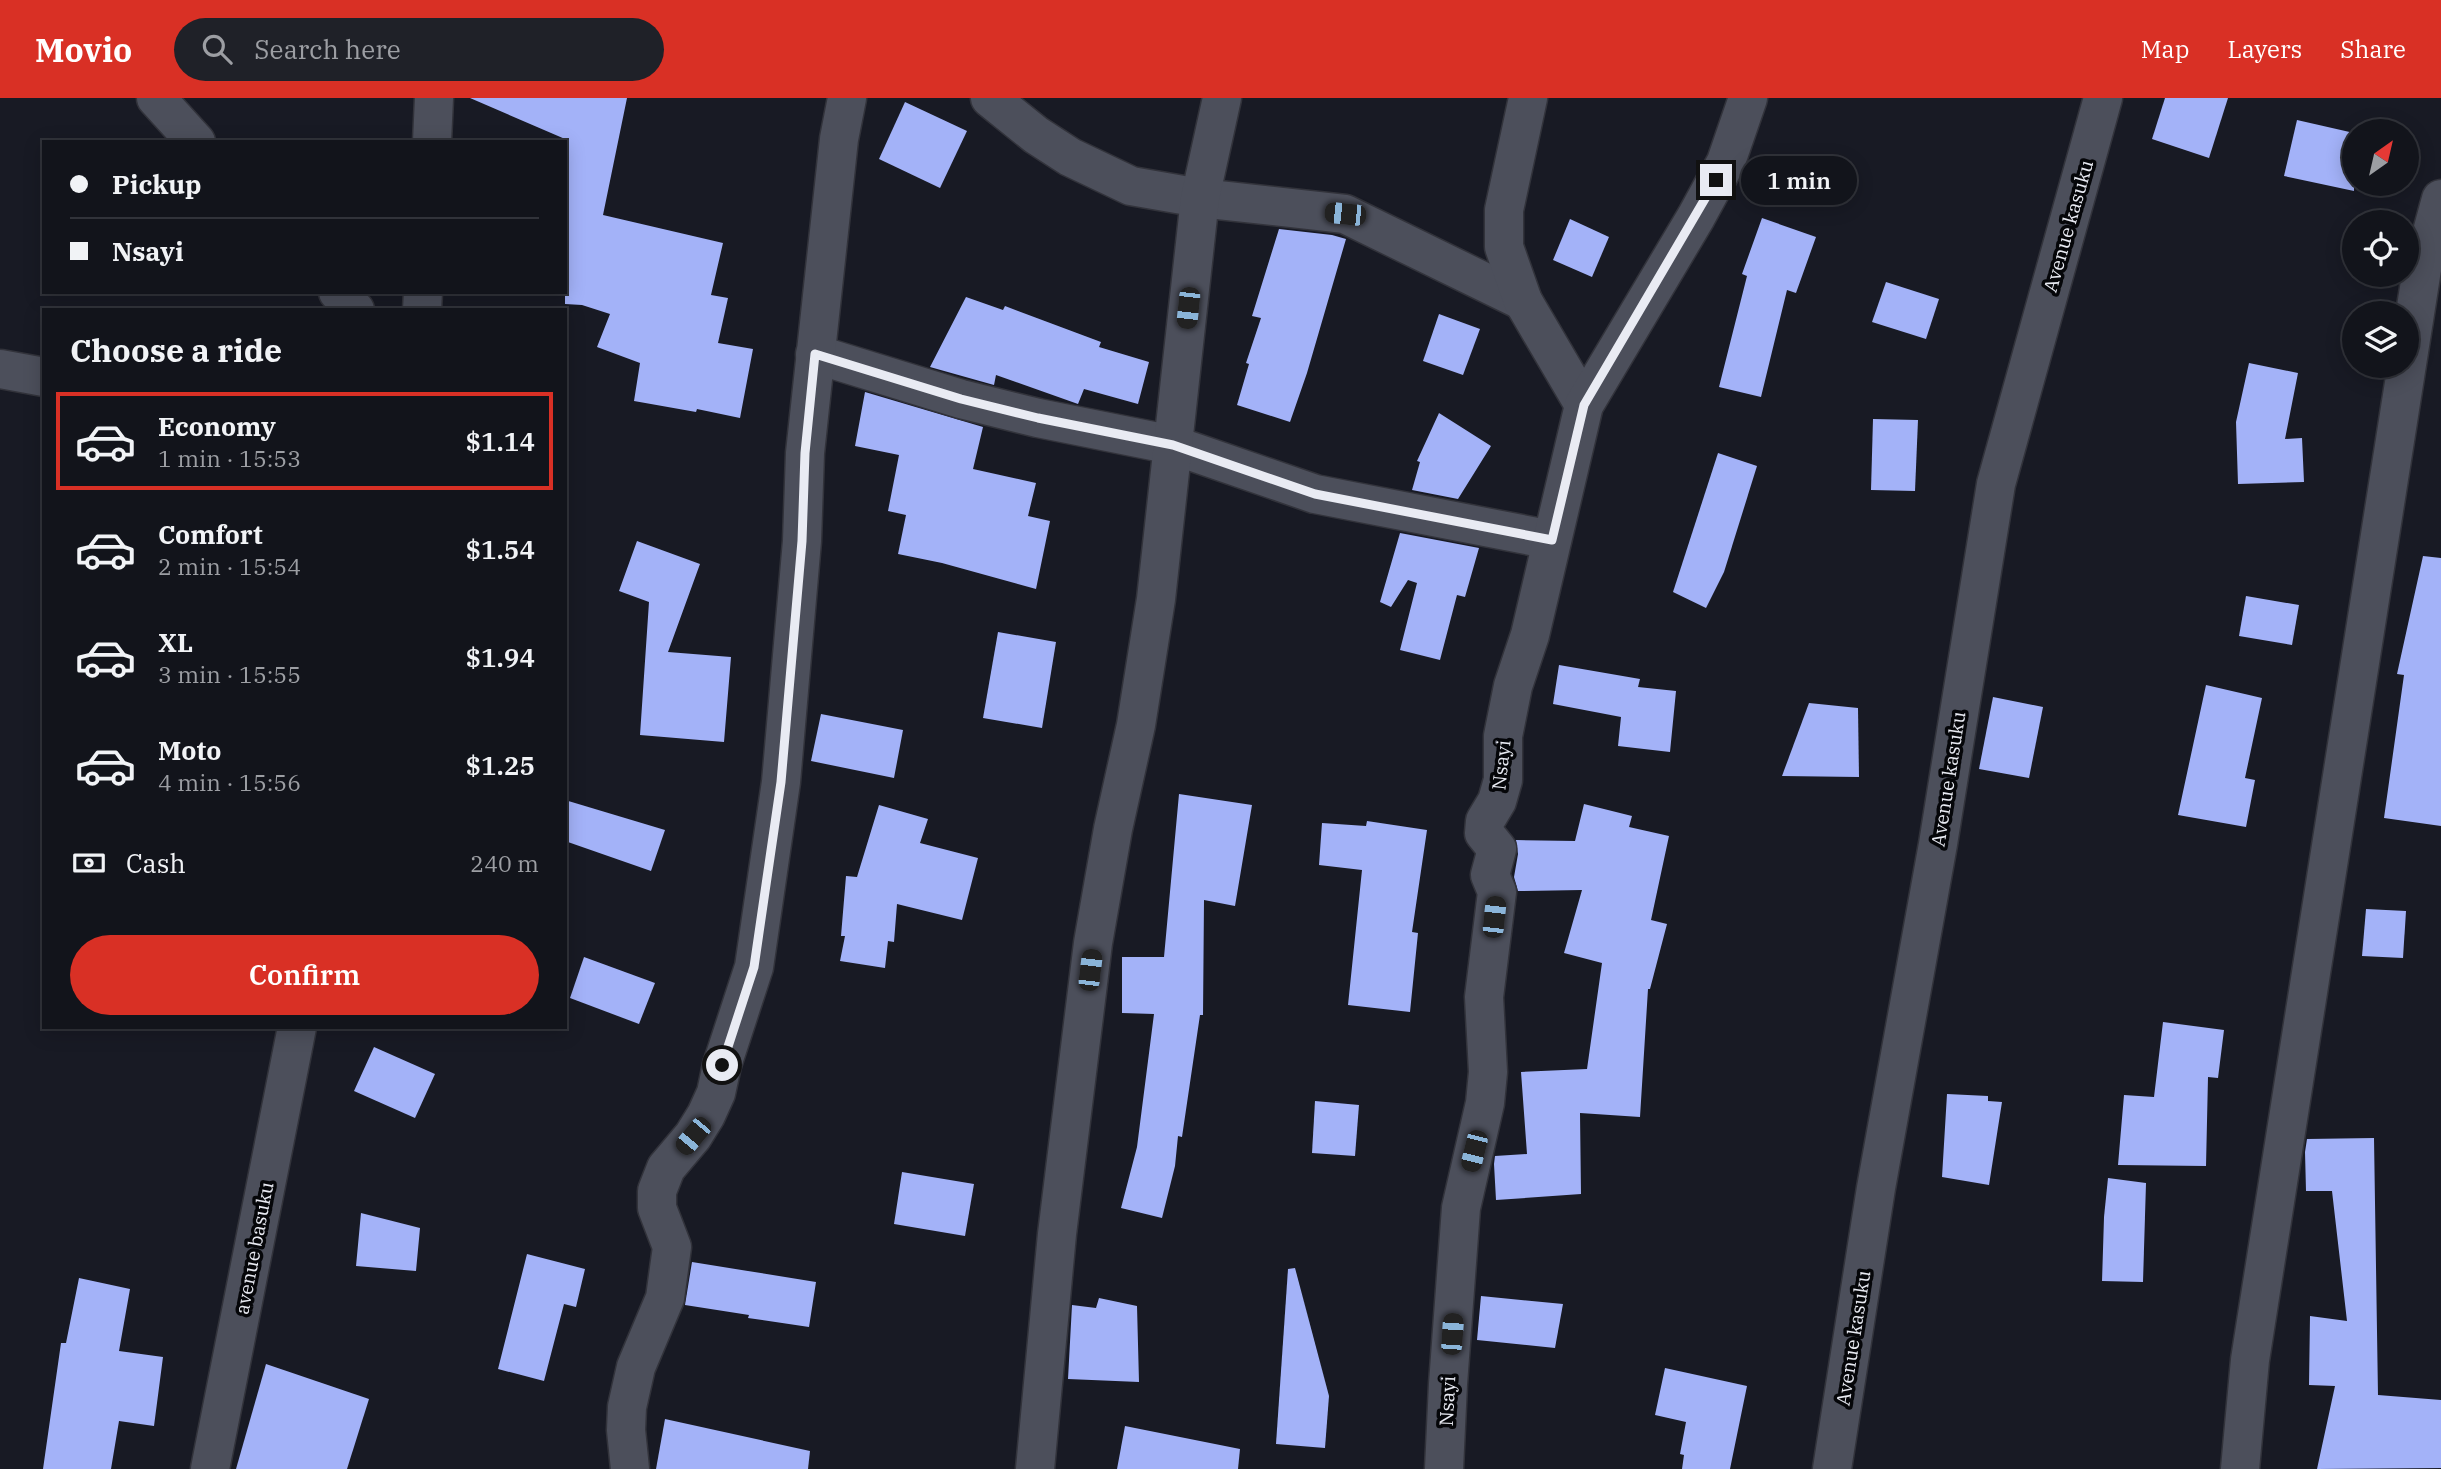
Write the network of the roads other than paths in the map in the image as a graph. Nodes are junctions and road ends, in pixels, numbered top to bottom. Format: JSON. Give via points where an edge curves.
{"nodes":[{"id":1,"x":156,"y":98,"type":"edge"},
{"id":2,"x":434,"y":98,"type":"edge"},
{"id":3,"x":848,"y":98,"type":"edge"},
{"id":4,"x":989,"y":98,"type":"edge"},
{"id":5,"x":1222,"y":98,"type":"edge"},
{"id":6,"x":1528,"y":98,"type":"edge"},
{"id":7,"x":1748,"y":98,"type":"edge"},
{"id":8,"x":2103,"y":98,"type":"edge"},
{"id":9,"x":194,"y":140,"type":"edge"},
{"id":10,"x":432,"y":140,"type":"edge"},
{"id":11,"x":1199,"y":198,"type":"junction"},
{"id":12,"x":2441,"y":199,"type":"edge"},
{"id":13,"x":340,"y":294,"type":"edge"},
{"id":14,"x":1523,"y":301,"type":"junction"},
{"id":15,"x":353,"y":308,"type":"edge"},
{"id":16,"x":815,"y":354,"type":"junction"},
{"id":17,"x":0,"y":369,"type":"edge"},
{"id":18,"x":42,"y":377,"type":"edge"},
{"id":19,"x":1584,"y":405,"type":"junction"},
{"id":20,"x":1173,"y":445,"type":"junction"},
{"id":21,"x":1552,"y":540,"type":"junction"},
{"id":22,"x":297,"y":1029,"type":"edge"},
{"id":23,"x":210,"y":1469,"type":"edge"},
{"id":24,"x":630,"y":1469,"type":"edge"},
{"id":25,"x":1035,"y":1469,"type":"edge"},
{"id":26,"x":1444,"y":1469,"type":"edge"},
{"id":27,"x":1832,"y":1469,"type":"edge"},
{"id":28,"x":2240,"y":1469,"type":"edge"}],
"edges":[{"from":1,"to":9,"type":"street"},
{"from":2,"to":10,"type":"street"},
{"from":3,"to":16,"type":"street","via":[[839,139]]},
{"from":4,"to":11,"type":"street","via":[[1070,157],[1131,186]]},
{"from":5,"to":11,"type":"street"},
{"from":6,"to":14,"type":"street","via":[[1504,210],[1504,247]]},
{"from":7,"to":19,"type":"street","name":"Nsayi","via":[[1726,162]]},
{"from":8,"to":27,"type":"street","name":"Avenue kasuku","via":[[1996,484]]},
{"from":11,"to":14,"type":"street","via":[[1345,214]]},
{"from":11,"to":20,"type":"street"},
{"from":12,"to":28,"type":"street","via":[[2422,270],[2250,1360]]},
{"from":13,"to":15,"type":"street"},
{"from":14,"to":19,"type":"street"},
{"from":16,"to":20,"type":"street","via":[[961,399]]},
{"from":16,"to":24,"type":"street","via":[[781,782],[754,967],[716,1093],[693,1136],[666,1168],[657,1191],[657,1208],[672,1247],[665,1298],[636,1367],[627,1407]]},
{"from":17,"to":18,"type":"street"},
{"from":19,"to":21,"type":"street","name":"Nsayi"},
{"from":20,"to":21,"type":"street","via":[[1315,494]]},
{"from":20,"to":25,"type":"street","via":[[1136,725],[1093,943],[1057,1234]]},
{"from":21,"to":26,"type":"street","name":"Nsayi","via":[[1513,686],[1503,736],[1503,780],[1485,821],[1485,834],[1497,849],[1490,875],[1497,892],[1484,997],[1488,1072],[1461,1208]]},
{"from":22,"to":23,"type":"street","name":"avenue basuku"}]}
